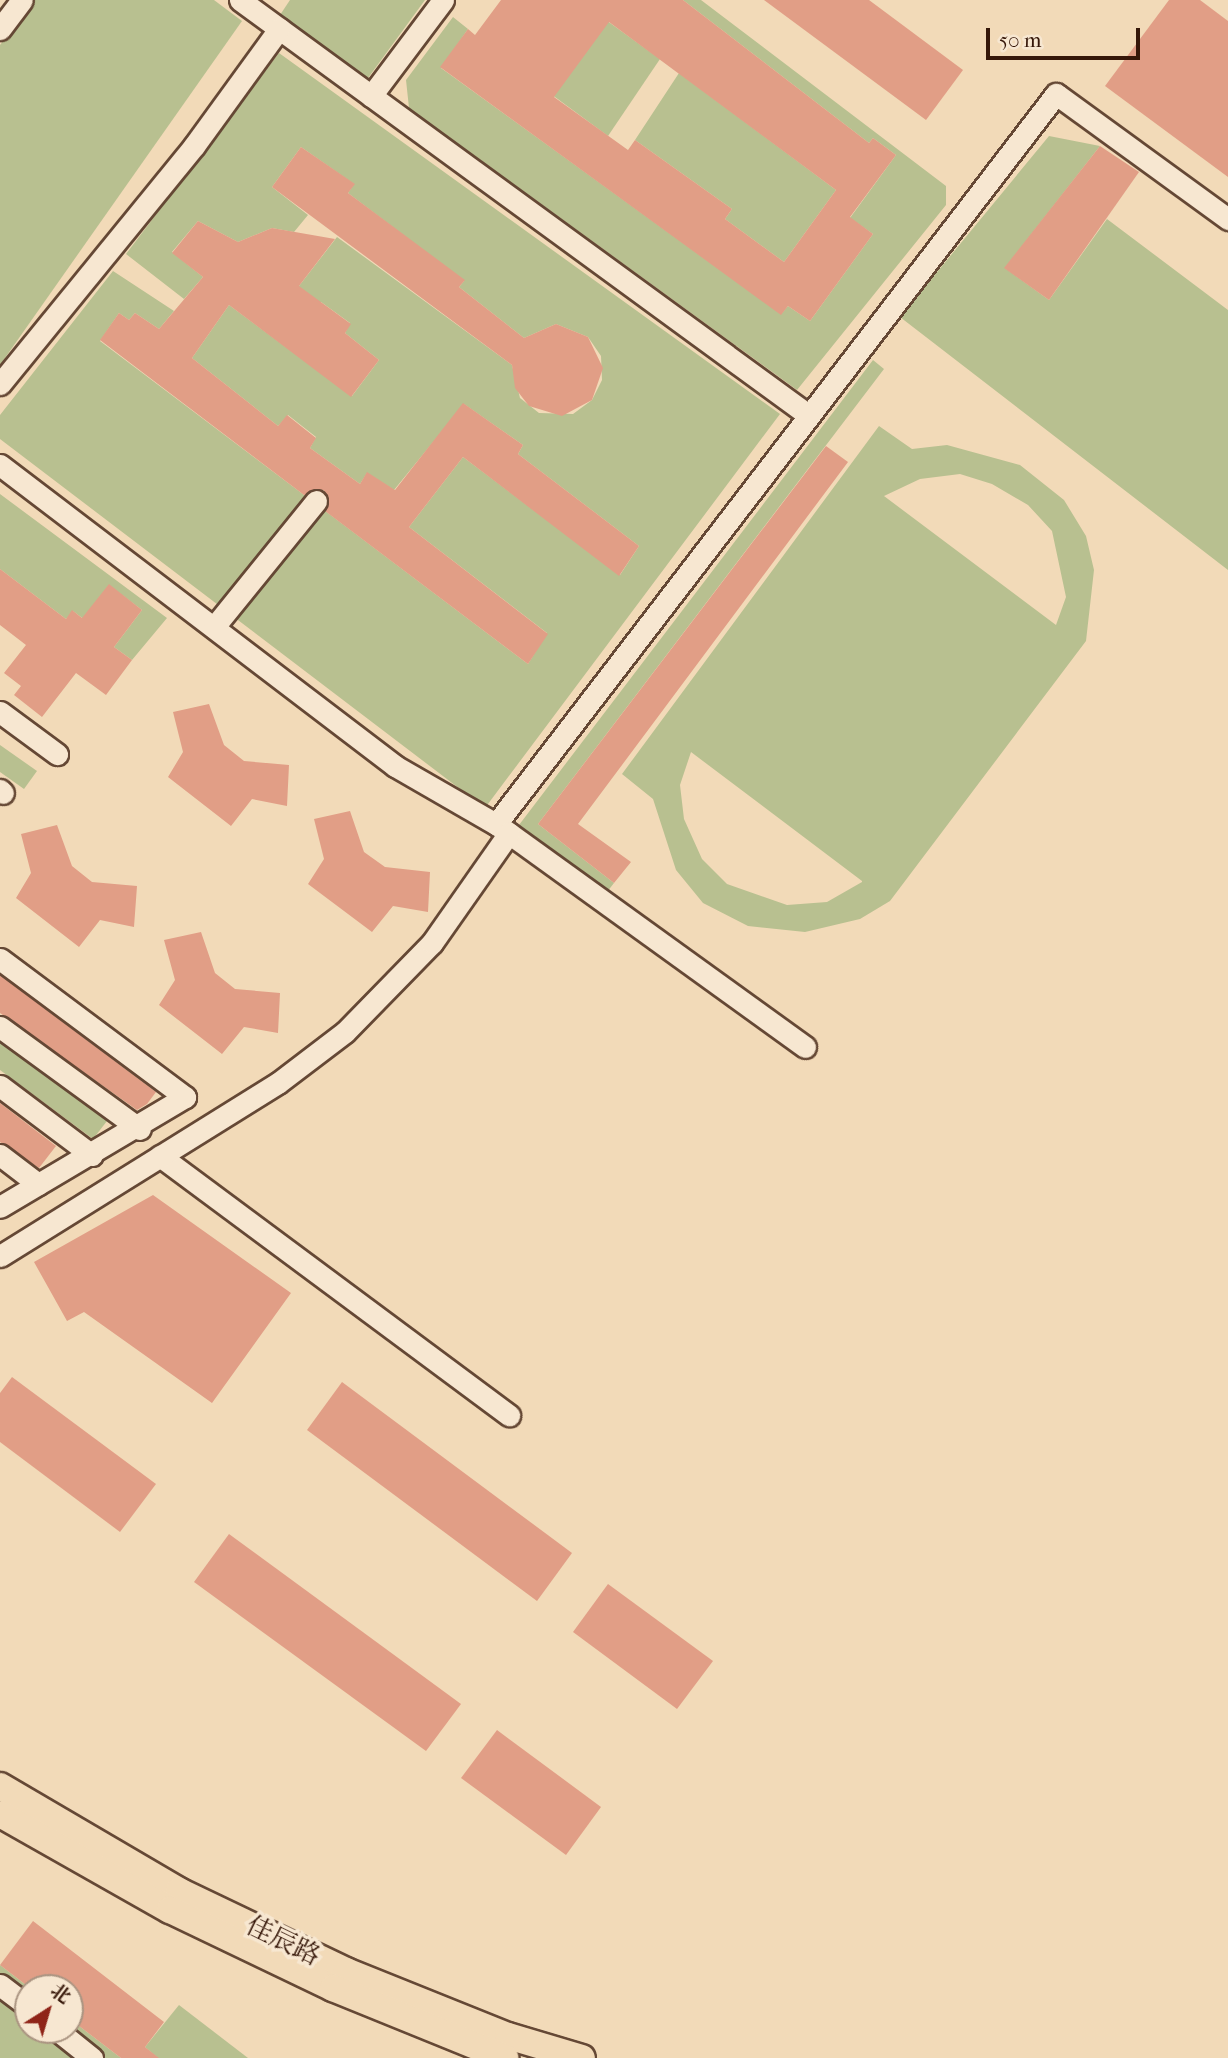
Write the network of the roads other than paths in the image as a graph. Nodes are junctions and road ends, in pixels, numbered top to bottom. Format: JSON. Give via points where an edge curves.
{"nodes":[{"id":1,"x":22,"y":0,"type":"edge"},
{"id":2,"x":240,"y":0,"type":"edge"},
{"id":3,"x":443,"y":0,"type":"edge"},
{"id":4,"x":0,"y":29,"type":"edge"},
{"id":5,"x":279,"y":29,"type":"junction"},
{"id":6,"x":371,"y":96,"type":"junction"},
{"id":7,"x":1228,"y":219,"type":"edge"},
{"id":8,"x":0,"y":384,"type":"edge"},
{"id":9,"x":807,"y":414,"type":"junction"},
{"id":10,"x":0,"y":465,"type":"edge"},
{"id":11,"x":316,"y":501,"type":"dead end"},
{"id":12,"x":214,"y":626,"type":"junction"},
{"id":13,"x":0,"y":712,"type":"edge"},
{"id":14,"x":57,"y":754,"type":"dead end"},
{"id":15,"x":502,"y":829,"type":"junction"},
{"id":16,"x":0,"y":959,"type":"edge"},
{"id":17,"x":0,"y":1027,"type":"edge"},
{"id":18,"x":804,"y":1047,"type":"dead end"},
{"id":19,"x":0,"y":1086,"type":"edge"},
{"id":20,"x":140,"y":1129,"type":"junction"},
{"id":21,"x":0,"y":1155,"type":"edge"},
{"id":22,"x":92,"y":1155,"type":"junction"},
{"id":23,"x":160,"y":1156,"type":"junction"},
{"id":24,"x":38,"y":1184,"type":"junction"},
{"id":25,"x":1,"y":1206,"type":"edge"},
{"id":26,"x":0,"y":1256,"type":"edge"},
{"id":27,"x":509,"y":1415,"type":"dead end"},
{"id":28,"x":0,"y":1786,"type":"edge"},
{"id":29,"x":0,"y":1814,"type":"edge"},
{"id":30,"x":74,"y":2044,"type":"edge"},
{"id":31,"x":92,"y":2058,"type":"edge"},
{"id":32,"x":505,"y":2058,"type":"edge"},
{"id":33,"x":583,"y":2058,"type":"edge"}],
"edges":[{"from":1,"to":4,"type":"street"},
{"from":2,"to":5,"type":"street"},
{"from":3,"to":6,"type":"street"},
{"from":5,"to":6,"type":"street"},
{"from":5,"to":8,"type":"street","via":[[194,146]]},
{"from":6,"to":9,"type":"street"},
{"from":7,"to":9,"type":"street","via":[[1056,94]]},
{"from":9,"to":15,"type":"street"},
{"from":10,"to":12,"type":"street"},
{"from":11,"to":12,"type":"street"},
{"from":12,"to":15,"type":"street","via":[[395,766]]},
{"from":13,"to":14,"type":"street"},
{"from":15,"to":18,"type":"street"},
{"from":15,"to":23,"type":"street","via":[[384,998],[278,1083]]},
{"from":16,"to":20,"type":"street","via":[[185,1097]]},
{"from":17,"to":20,"type":"street"},
{"from":19,"to":22,"type":"street"},
{"from":20,"to":22,"type":"street"},
{"from":21,"to":24,"type":"street"},
{"from":22,"to":24,"type":"street"},
{"from":23,"to":26,"type":"street"},
{"from":23,"to":27,"type":"street"},
{"from":24,"to":25,"type":"street"},
{"from":28,"to":33,"type":"main road","name":"佳辰路","via":[[179,1891],[346,1972],[508,2036]]},
{"from":29,"to":32,"type":"main road","name":"佳辰路","via":[[170,1910],[333,1988]]},
{"from":30,"to":31,"type":"street"}]}
